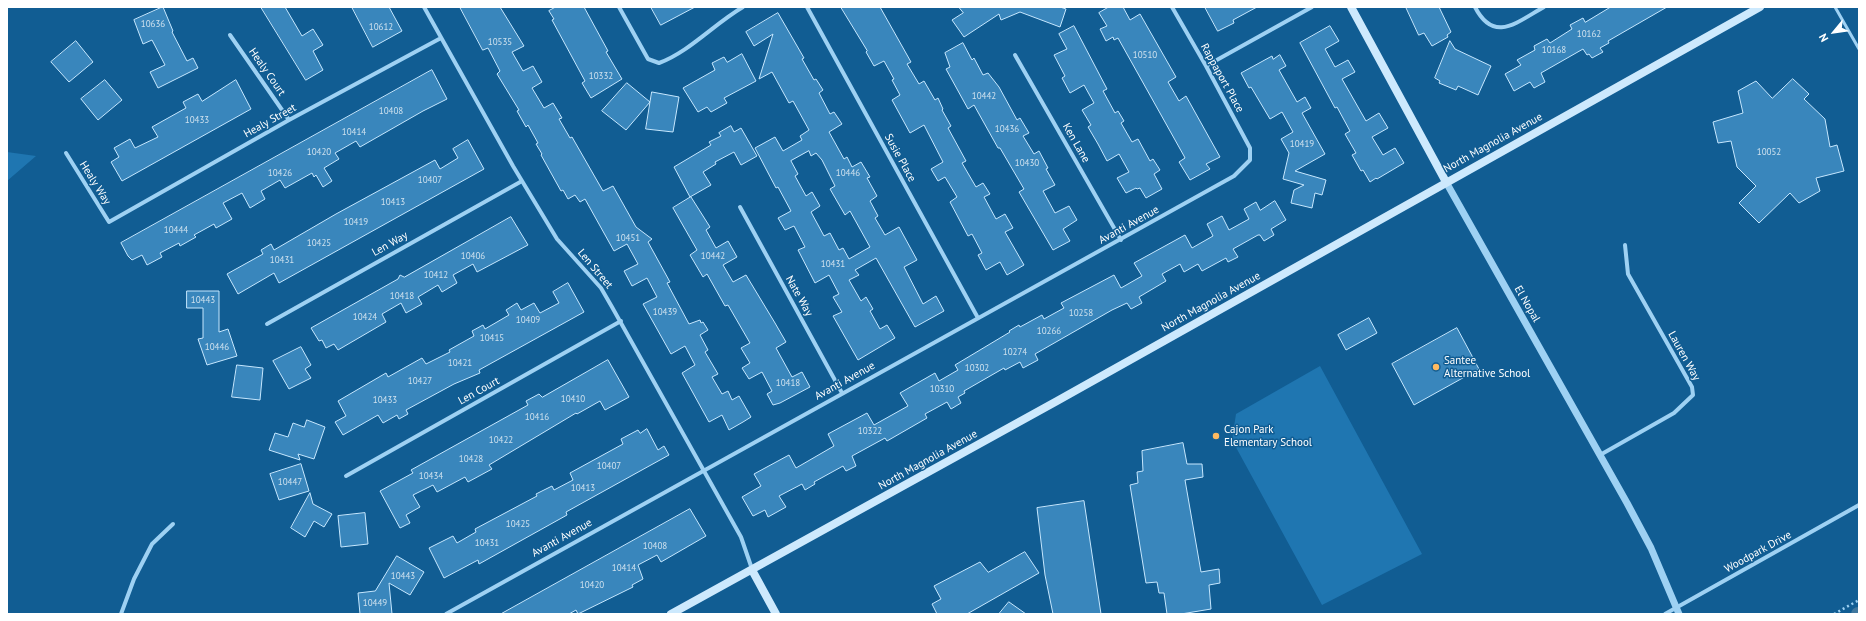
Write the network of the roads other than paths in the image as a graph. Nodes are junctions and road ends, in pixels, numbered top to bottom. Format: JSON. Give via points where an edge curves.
{"nodes":[{"id":1,"x":424,"y":7,"type":"edge"},
{"id":2,"x":619,"y":7,"type":"edge"},
{"id":3,"x":743,"y":7,"type":"edge"},
{"id":4,"x":807,"y":7,"type":"edge"},
{"id":5,"x":1172,"y":7,"type":"edge"},
{"id":6,"x":1312,"y":7,"type":"edge"},
{"id":7,"x":1351,"y":7,"type":"edge"},
{"id":8,"x":1475,"y":7,"type":"edge"},
{"id":9,"x":1544,"y":7,"type":"edge"},
{"id":10,"x":1760,"y":7,"type":"edge"},
{"id":11,"x":1835,"y":7,"type":"edge"},
{"id":12,"x":230,"y":35,"type":"dead end"},
{"id":13,"x":441,"y":38,"type":"junction"},
{"id":14,"x":1859,"y":49,"type":"edge"},
{"id":15,"x":1015,"y":55,"type":"dead end"},
{"id":16,"x":1206,"y":66,"type":"junction"},
{"id":17,"x":289,"y":120,"type":"junction"},
{"id":18,"x":66,"y":153,"type":"dead end"},
{"id":19,"x":1250,"y":160,"type":"joint"},
{"id":20,"x":522,"y":181,"type":"junction"},
{"id":21,"x":1446,"y":182,"type":"junction"},
{"id":22,"x":740,"y":208,"type":"dead end"},
{"id":23,"x":109,"y":222,"type":"joint"},
{"id":24,"x":1121,"y":240,"type":"junction"},
{"id":25,"x":1625,"y":245,"type":"dead end"},
{"id":26,"x":978,"y":318,"type":"junction"},
{"id":27,"x":621,"y":321,"type":"junction"},
{"id":28,"x":267,"y":324,"type":"dead end"},
{"id":29,"x":842,"y":393,"type":"junction"},
{"id":30,"x":1600,"y":455,"type":"junction"},
{"id":31,"x":703,"y":470,"type":"junction"},
{"id":32,"x":346,"y":476,"type":"dead end"},
{"id":33,"x":1859,"y":505,"type":"edge"},
{"id":34,"x":173,"y":524,"type":"dead end"},
{"id":35,"x":752,"y":570,"type":"junction"},
{"id":36,"x":1678,"y":611,"type":"edge"},
{"id":37,"x":121,"y":614,"type":"edge"},
{"id":38,"x":446,"y":614,"type":"edge"},
{"id":39,"x":671,"y":614,"type":"edge"},
{"id":40,"x":776,"y":614,"type":"edge"},
{"id":41,"x":1665,"y":614,"type":"edge"}],
"edges":[{"from":1,"to":13,"type":"street","name":"Len Street"},
{"from":2,"to":3,"type":"street","via":[[648,59],[659,63],[671,58]]},
{"from":4,"to":26,"type":"street","name":"Susie Place"},
{"from":5,"to":16,"type":"street","name":"Rappaport Place"},
{"from":6,"to":16,"type":"street"},
{"from":7,"to":21,"type":"main road","name":"El Nopal"},
{"from":8,"to":9,"type":"street","via":[[1484,22],[1489,26],[1501,28],[1513,25]]},
{"from":10,"to":21,"type":"main road","name":"North Magnolia Avenue"},
{"from":11,"to":14,"type":"lane"},
{"from":12,"to":17,"type":"street","name":"Healy Court"},
{"from":13,"to":17,"type":"street","name":"Healy Street"},
{"from":13,"to":20,"type":"street","name":"Len Street"},
{"from":15,"to":24,"type":"street","name":"Ken Lane"},
{"from":16,"to":19,"type":"street","name":"Rappaport Place","via":[[1250,148]]},
{"from":17,"to":23,"type":"street","name":"Healy Street"},
{"from":18,"to":23,"type":"street","name":"Healy Way"},
{"from":19,"to":24,"type":"street","name":"Avanti Avenue","via":[[1234,176]]},
{"from":20,"to":27,"type":"street","name":"Len Street","via":[[557,239],[601,288]]},
{"from":20,"to":28,"type":"street","name":"Len Way"},
{"from":21,"to":30,"type":"street","name":"El Nopal"},
{"from":21,"to":35,"type":"main road","name":"North Magnolia Avenue","via":[[1071,394]]},
{"from":22,"to":29,"type":"street","name":"Nate Way"},
{"from":24,"to":26,"type":"street","name":"Avanti Avenue"},
{"from":25,"to":30,"type":"street","name":"Lauren Way","via":[[1628,274],[1692,387],[1693,395],[1690,401],[1674,413]]},
{"from":26,"to":29,"type":"street","name":"Avanti Avenue"},
{"from":27,"to":31,"type":"street","name":"Len Street"},
{"from":27,"to":32,"type":"street","name":"Len Court"},
{"from":29,"to":31,"type":"street","name":"Avanti Avenue"},
{"from":30,"to":36,"type":"street","name":"El Nopal","via":[[1651,548]]},
{"from":31,"to":35,"type":"street","name":"Len Street","via":[[741,537]]},
{"from":31,"to":38,"type":"street","name":"Avanti Avenue"},
{"from":33,"to":36,"type":"street","name":"Woodpark Drive"},
{"from":34,"to":37,"type":"street","via":[[152,544],[134,579]]},
{"from":35,"to":39,"type":"main road","name":"North Magnolia Avenue"},
{"from":35,"to":40,"type":"main road"},
{"from":36,"to":41,"type":"street","name":"Woodpark Drive"}]}
